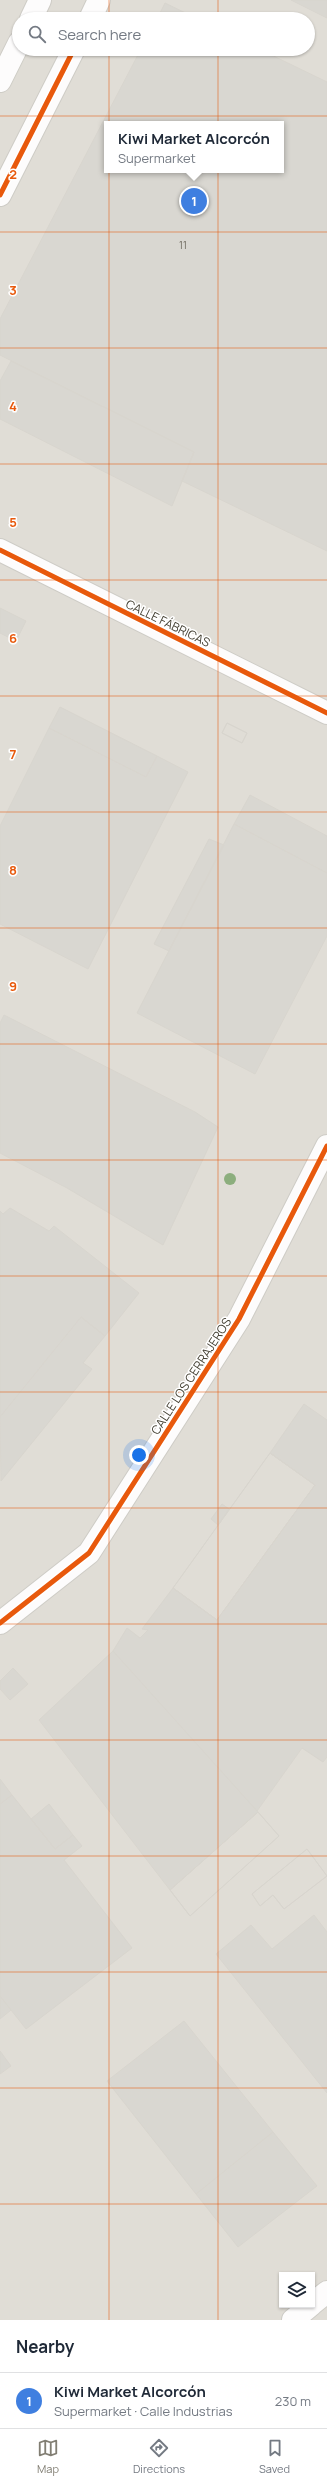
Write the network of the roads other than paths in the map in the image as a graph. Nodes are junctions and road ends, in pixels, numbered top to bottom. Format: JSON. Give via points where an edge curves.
{"nodes":[{"id":1,"x":40,"y":0,"type":"edge"},
{"id":2,"x":99,"y":0,"type":"edge"},
{"id":3,"x":34,"y":12,"type":"edge"},
{"id":4,"x":93,"y":12,"type":"edge"},
{"id":5,"x":12,"y":56,"type":"edge"},
{"id":6,"x":70,"y":56,"type":"edge"},
{"id":7,"x":0,"y":81,"type":"edge"},
{"id":8,"x":0,"y":195,"type":"edge"},
{"id":9,"x":0,"y":550,"type":"edge"},
{"id":10,"x":327,"y":713,"type":"edge"},
{"id":11,"x":327,"y":1146,"type":"edge"},
{"id":12,"x":0,"y":1623,"type":"edge"},
{"id":13,"x":327,"y":2292,"type":"edge"},
{"id":14,"x":315,"y":2302,"type":"edge"},
{"id":15,"x":308,"y":2308,"type":"edge"},
{"id":16,"x":293,"y":2320,"type":"edge"}],
"edges":[{"from":1,"to":3,"type":"street"},
{"from":2,"to":4,"type":"street"},
{"from":5,"to":7,"type":"street"},
{"from":6,"to":8,"type":"street"},
{"from":9,"to":10,"type":"street","name":"CALLE FÁBRICAS"},
{"from":11,"to":12,"type":"street","name":"CALLE LOS CERRAJEROS","via":[[239,1319],[89,1553]]},
{"from":13,"to":14,"type":"street"},
{"from":15,"to":16,"type":"street"}]}
